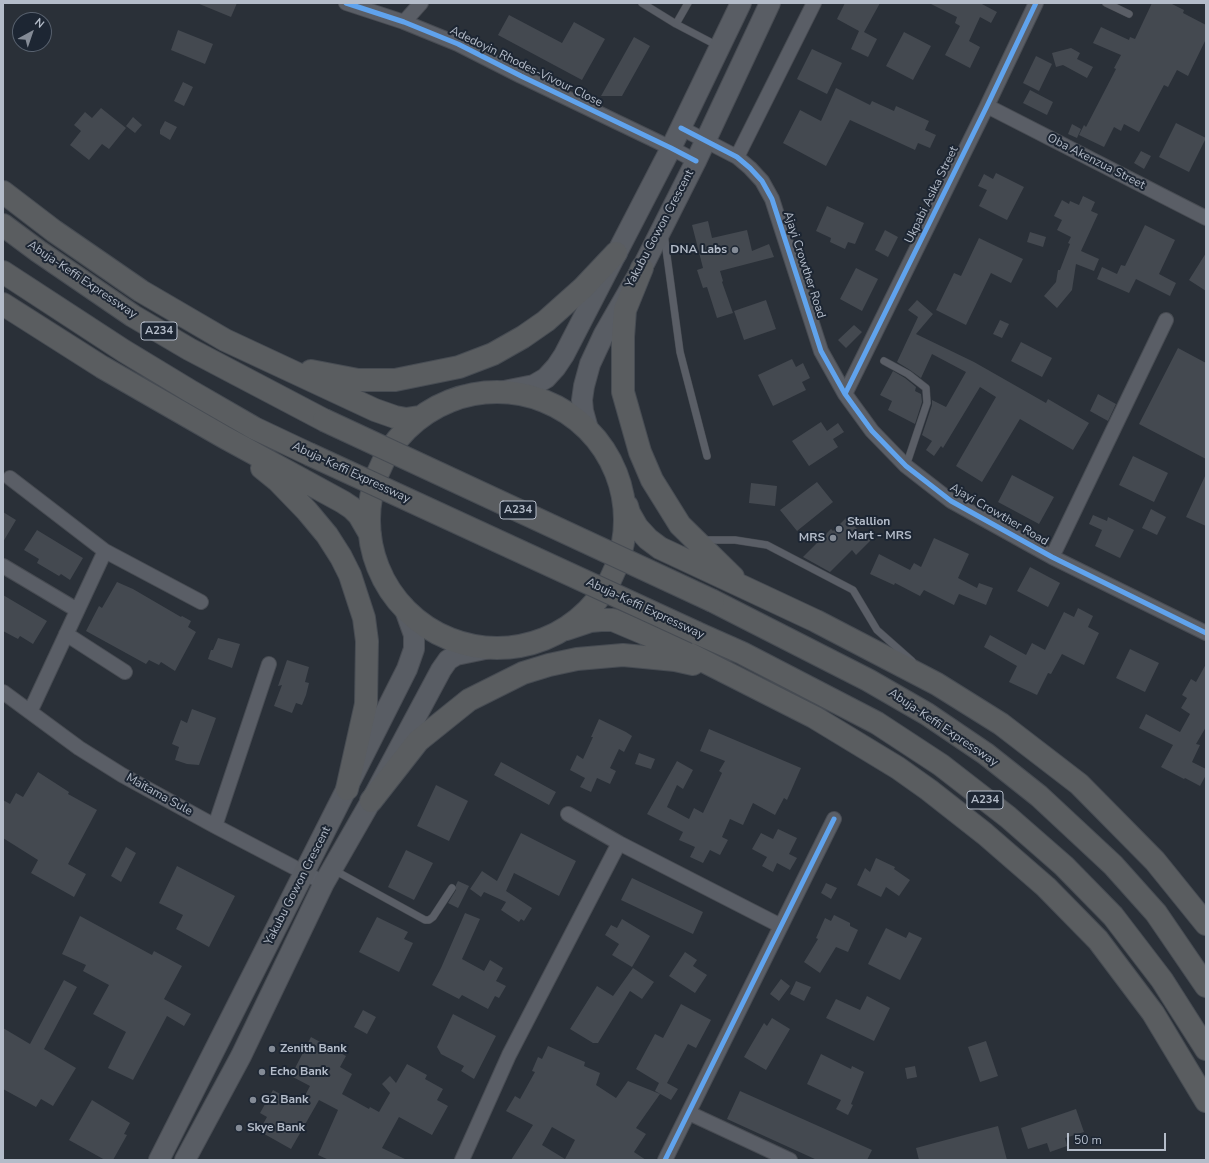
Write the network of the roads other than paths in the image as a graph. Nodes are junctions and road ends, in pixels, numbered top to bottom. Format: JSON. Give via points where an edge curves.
{"nodes":[{"id":1,"x":346,"y":3,"type":"edge"},
{"id":2,"x":421,"y":3,"type":"edge"},
{"id":3,"x":642,"y":3,"type":"edge"},
{"id":4,"x":688,"y":3,"type":"edge"},
{"id":5,"x":741,"y":3,"type":"edge"},
{"id":6,"x":770,"y":3,"type":"edge"},
{"id":7,"x":814,"y":3,"type":"edge"},
{"id":8,"x":1036,"y":3,"type":"edge"},
{"id":9,"x":1106,"y":3,"type":"edge"},
{"id":10,"x":1129,"y":14,"type":"dead end"},
{"id":11,"x":404,"y":22,"type":"junction"},
{"id":12,"x":676,"y":24,"type":"junction"},
{"id":13,"x":720,"y":47,"type":"junction"},
{"id":14,"x":987,"y":106,"type":"junction"},
{"id":15,"x":681,"y":128,"type":"junction"},
{"id":16,"x":706,"y":141,"type":"junction"},
{"id":17,"x":671,"y":148,"type":"junction"},
{"id":18,"x":737,"y":157,"type":"junction"},
{"id":19,"x":696,"y":161,"type":"junction"},
{"id":20,"x":3,"y":192,"type":"edge"},
{"id":21,"x":1206,"y":218,"type":"edge"},
{"id":22,"x":3,"y":225,"type":"edge"},
{"id":23,"x":663,"y":226,"type":"junction"},
{"id":24,"x":616,"y":253,"type":"junction"},
{"id":25,"x":642,"y":268,"type":"junction"},
{"id":26,"x":3,"y":272,"type":"edge"},
{"id":27,"x":3,"y":304,"type":"edge"},
{"id":28,"x":1166,"y":320,"type":"dead end"},
{"id":29,"x":225,"y":340,"type":"junction"},
{"id":30,"x":884,"y":361,"type":"dead end"},
{"id":31,"x":504,"y":391,"type":"junction"},
{"id":32,"x":845,"y":394,"type":"junction"},
{"id":33,"x":419,"y":417,"type":"junction"},
{"id":34,"x":593,"y":436,"type":"junction"},
{"id":35,"x":224,"y":437,"type":"junction"},
{"id":36,"x":707,"y":456,"type":"dead end"},
{"id":37,"x":906,"y":466,"type":"junction"},
{"id":38,"x":10,"y":478,"type":"dead end"},
{"id":39,"x":624,"y":495,"type":"junction"},
{"id":40,"x":370,"y":534,"type":"junction"},
{"id":41,"x":696,"y":540,"type":"junction"},
{"id":42,"x":105,"y":551,"type":"junction"},
{"id":43,"x":1052,"y":557,"type":"junction"},
{"id":44,"x":3,"y":566,"type":"edge"},
{"id":45,"x":746,"y":589,"type":"junction"},
{"id":46,"x":201,"y":602,"type":"dead end"},
{"id":47,"x":404,"y":607,"type":"junction"},
{"id":48,"x":77,"y":610,"type":"junction"},
{"id":49,"x":566,"y":629,"type":"junction"},
{"id":50,"x":1206,"y":633,"type":"edge"},
{"id":51,"x":66,"y":634,"type":"junction"},
{"id":52,"x":490,"y":648,"type":"junction"},
{"id":53,"x":269,"y":664,"type":"dead end"},
{"id":54,"x":125,"y":672,"type":"dead end"},
{"id":55,"x":732,"y":675,"type":"junction"},
{"id":56,"x":937,"y":684,"type":"junction"},
{"id":57,"x":3,"y":692,"type":"edge"},
{"id":58,"x":30,"y":712,"type":"junction"},
{"id":59,"x":347,"y":789,"type":"junction"},
{"id":60,"x":371,"y":802,"type":"junction"},
{"id":61,"x":568,"y":814,"type":"dead end"},
{"id":62,"x":834,"y":819,"type":"dead end"},
{"id":63,"x":215,"y":826,"type":"junction"},
{"id":64,"x":619,"y":842,"type":"junction"},
{"id":65,"x":305,"y":873,"type":"junction"},
{"id":66,"x":328,"y":876,"type":"junction"},
{"id":67,"x":452,"y":888,"type":"dead end"},
{"id":68,"x":1206,"y":924,"type":"edge"},
{"id":69,"x":780,"y":926,"type":"junction"},
{"id":70,"x":1206,"y":986,"type":"edge"},
{"id":71,"x":1206,"y":1048,"type":"edge"},
{"id":72,"x":1206,"y":1101,"type":"edge"},
{"id":73,"x":689,"y":1113,"type":"junction"},
{"id":74,"x":159,"y":1160,"type":"edge"},
{"id":75,"x":185,"y":1160,"type":"edge"},
{"id":76,"x":462,"y":1160,"type":"edge"},
{"id":77,"x":666,"y":1160,"type":"edge"},
{"id":78,"x":790,"y":1160,"type":"edge"}],
"edges":[{"from":1,"to":11,"type":"street","name":"Adedoyin Rhodes-Vivour Close"},
{"from":2,"to":11,"type":"street"},
{"from":3,"to":12,"type":"lane"},
{"from":4,"to":12,"type":"lane"},
{"from":5,"to":13,"type":"main road"},
{"from":6,"to":16,"type":"main road","name":"Yakubu Gowon Crescent"},
{"from":7,"to":18,"type":"street"},
{"from":8,"to":14,"type":"street","name":"Ukpabi Asika Street"},
{"from":9,"to":10,"type":"lane"},
{"from":11,"to":17,"type":"street","name":"Adedoyin Rhodes-Vivour Close","via":[[458,44]]},
{"from":12,"to":13,"type":"lane"},
{"from":13,"to":15,"type":"main road"},
{"from":14,"to":21,"type":"street","name":"Oba Akenzua Street"},
{"from":14,"to":32,"type":"street","name":"Ukpabi Asika Street"},
{"from":15,"to":16,"type":"street","name":"Ajayi Crowther Road"},
{"from":15,"to":17,"type":"main road"},
{"from":16,"to":18,"type":"street","name":"Ajayi Crowther Road"},
{"from":16,"to":19,"type":"main road","name":"Yakubu Gowon Crescent"},
{"from":17,"to":19,"type":"street","name":"Adedoyin Rhodes-Vivour Close"},
{"from":17,"to":24,"type":"main road"},
{"from":18,"to":32,"type":"street","name":"Ajayi Crowther Road","via":[[762,181],[772,199],[821,351]]},
{"from":19,"to":23,"type":"main road","name":"Yakubu Gowon Crescent"},
{"from":20,"to":29,"type":"highway","name":"Abuja-Keffi Expressway","via":[[141,291]]},
{"from":22,"to":70,"type":"highway","name":"Abuja-Keffi Expressway","number":"A234","bridge":true,"via":[[133,316],[189,349],[324,420],[713,601],[868,680],[927,714],[986,754],[1038,796],[1113,866],[1156,913]]},
{"from":23,"to":25,"type":"main road","name":"Yakubu Gowon Crescent"},
{"from":23,"to":36,"type":"lane","via":[[680,352]]},
{"from":24,"to":29,"type":"highway","via":[[583,288],[546,321],[523,337],[493,354],[458,367],[424,375],[394,380],[358,380],[301,368]]},
{"from":24,"to":31,"type":"main road","via":[[556,367],[546,378],[534,384]]},
{"from":25,"to":34,"type":"main road","name":"Yakubu Gowon Crescent","via":[[590,364],[582,400],[588,429]]},
{"from":25,"to":41,"type":"highway","via":[[624,322],[623,392],[640,452],[652,480],[680,525]]},
{"from":26,"to":71,"type":"highway","name":"Abuja-Keffi Expressway","number":"A234","bridge":true,"via":[[124,351],[254,428],[742,653],[877,723],[941,765],[1008,817],[1064,866],[1113,916],[1162,980]]},
{"from":27,"to":35,"type":"highway","via":[[102,367]]},
{"from":28,"to":43,"type":"street"},
{"from":29,"to":33,"type":"highway","name":"Abuja-Keffi Expressway","via":[[375,410],[406,419]]},
{"from":30,"to":37,"type":"lane","via":[[908,374],[926,388],[927,403]]},
{"from":31,"to":33,"type":"highway","via":[[478,392],[457,397]]},
{"from":31,"to":34,"type":"highway","via":[[534,396],[555,405],[579,420]]},
{"from":32,"to":37,"type":"street","name":"Ajayi Crowther Road","via":[[872,431]]},
{"from":33,"to":40,"type":"highway","via":[[398,438],[379,469],[372,490]]},
{"from":34,"to":39,"type":"highway","via":[[611,463]]},
{"from":35,"to":40,"type":"highway","via":[[343,502],[359,515]]},
{"from":35,"to":59,"type":"highway","via":[[278,481],[307,511],[341,557],[350,576],[364,618],[367,641],[366,704]]},
{"from":37,"to":43,"type":"street","name":"Ajayi Crowther Road","via":[[951,501]]},
{"from":38,"to":42,"type":"street"},
{"from":39,"to":45,"type":"highway","via":[[629,513],[648,539],[660,548]]},
{"from":39,"to":49,"type":"highway","via":[[625,540],[611,582],[599,600]]},
{"from":40,"to":47,"type":"highway","via":[[381,573]]},
{"from":41,"to":45,"type":"highway"},
{"from":41,"to":56,"type":"lane","via":[[735,540],[767,545],[853,590],[877,630]]},
{"from":42,"to":46,"type":"street"},
{"from":42,"to":48,"type":"street"},
{"from":43,"to":50,"type":"street","name":"Ajayi Crowther Road"},
{"from":44,"to":48,"type":"street"},
{"from":45,"to":56,"type":"highway","via":[[816,621]]},
{"from":47,"to":52,"type":"highway","via":[[418,620],[446,637]]},
{"from":47,"to":59,"type":"main road","name":"Yakubu Gowon Crescent","via":[[414,634],[414,649],[407,669]]},
{"from":48,"to":51,"type":"street"},
{"from":49,"to":52,"type":"highway","via":[[529,644],[510,648]]},
{"from":49,"to":55,"type":"highway","name":"Abuja-Keffi Expressway","via":[[590,621],[613,620],[672,645]]},
{"from":51,"to":54,"type":"street"},
{"from":51,"to":58,"type":"street"},
{"from":52,"to":60,"type":"main road","name":"Yakubu Gowon Crescent","via":[[456,655],[440,670]]},
{"from":53,"to":63,"type":"street"},
{"from":55,"to":60,"type":"highway","via":[[675,660],[623,655],[577,659],[523,673],[469,700],[418,742]]},
{"from":55,"to":72,"type":"highway","name":"Abuja-Keffi Expressway","via":[[814,717],[898,768],[986,834],[1046,887],[1098,940],[1153,1014]]},
{"from":56,"to":68,"type":"highway","via":[[1001,724],[1079,784],[1155,861]]},
{"from":57,"to":58,"type":"street","name":"Maitama Sule"},
{"from":58,"to":63,"type":"street","name":"Maitama Sule","via":[[79,748],[122,775]]},
{"from":59,"to":65,"type":"main road","name":"Yakubu Gowon Crescent"},
{"from":60,"to":66,"type":"main road","name":"Yakubu Gowon Crescent"},
{"from":61,"to":64,"type":"street"},
{"from":62,"to":69,"type":"street"},
{"from":63,"to":65,"type":"street","name":"Maitama Sule"},
{"from":64,"to":69,"type":"street"},
{"from":64,"to":76,"type":"street","via":[[510,1055]]},
{"from":65,"to":66,"type":"street","name":"Maitama Sule"},
{"from":65,"to":74,"type":"main road","name":"Yakubu Gowon Crescent"},
{"from":66,"to":67,"type":"lane","via":[[425,920],[433,917]]},
{"from":66,"to":75,"type":"main road","name":"Yakubu Gowon Crescent","via":[[241,1056]]},
{"from":69,"to":73,"type":"street"},
{"from":73,"to":77,"type":"street"},
{"from":73,"to":78,"type":"street"}]}
